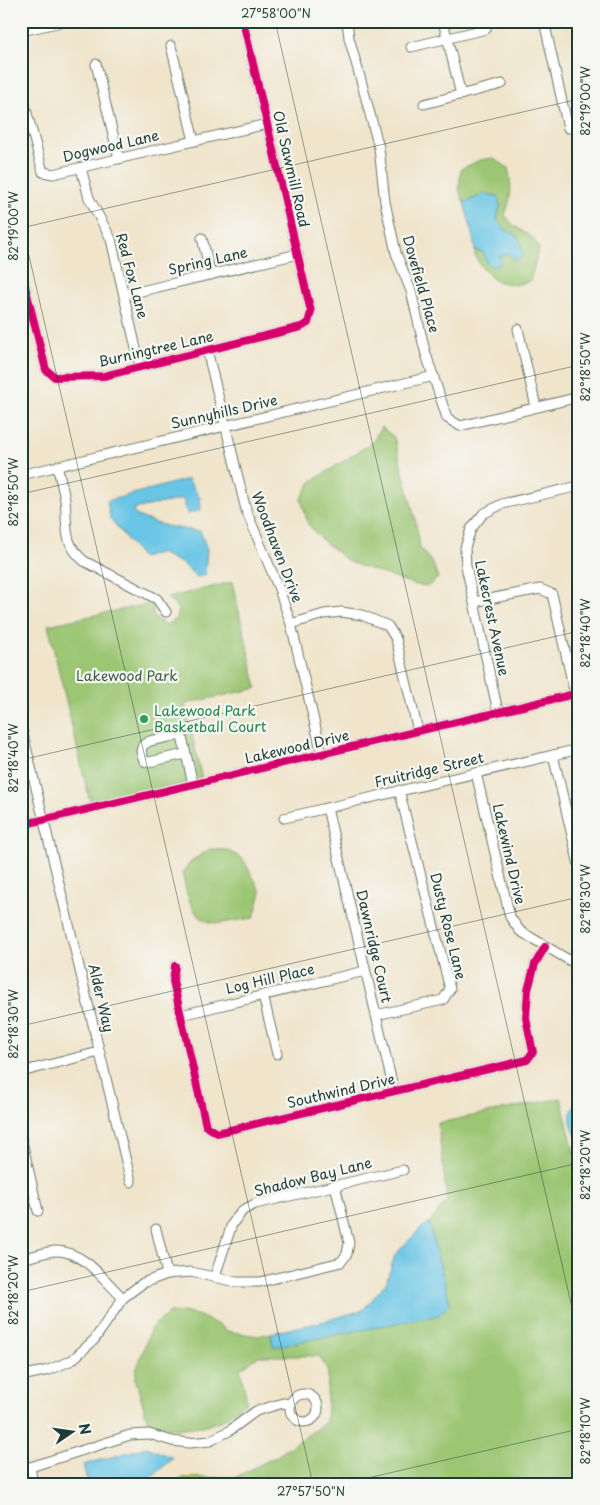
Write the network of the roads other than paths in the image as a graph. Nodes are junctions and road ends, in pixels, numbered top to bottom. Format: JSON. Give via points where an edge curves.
{"nodes":[{"id":1,"x":66,"y":21,"type":"edge"},
{"id":2,"x":243,"y":21,"type":"edge"},
{"id":3,"x":347,"y":21,"type":"edge"},
{"id":4,"x":443,"y":21,"type":"edge"},
{"id":5,"x":544,"y":21,"type":"edge"},
{"id":6,"x":486,"y":29,"type":"dead end"},
{"id":7,"x":21,"y":32,"type":"edge"},
{"id":8,"x":447,"y":38,"type":"junction"},
{"id":9,"x":171,"y":46,"type":"dead end"},
{"id":10,"x":410,"y":47,"type":"dead end"},
{"id":11,"x":96,"y":64,"type":"dead end"},
{"id":12,"x":502,"y":84,"type":"dead end"},
{"id":13,"x":21,"y":91,"type":"edge"},
{"id":14,"x":461,"y":95,"type":"junction"},
{"id":15,"x":424,"y":104,"type":"dead end"},
{"id":16,"x":267,"y":124,"type":"junction"},
{"id":17,"x":568,"y":128,"type":"dead end"},
{"id":18,"x":194,"y":141,"type":"junction"},
{"id":19,"x":119,"y":159,"type":"junction"},
{"id":20,"x":80,"y":168,"type":"junction"},
{"id":21,"x":202,"y":238,"type":"dead end"},
{"id":22,"x":298,"y":254,"type":"junction"},
{"id":23,"x":21,"y":275,"type":"edge"},
{"id":24,"x":211,"y":275,"type":"junction"},
{"id":25,"x":124,"y":295,"type":"junction"},
{"id":26,"x":308,"y":323,"type":"joint"},
{"id":27,"x":518,"y":328,"type":"dead end"},
{"id":28,"x":207,"y":350,"type":"junction"},
{"id":29,"x":140,"y":366,"type":"junction"},
{"id":30,"x":434,"y":376,"type":"junction"},
{"id":31,"x":579,"y":397,"type":"edge"},
{"id":32,"x":536,"y":407,"type":"junction"},
{"id":33,"x":224,"y":426,"type":"junction"},
{"id":34,"x":58,"y":466,"type":"junction"},
{"id":35,"x":21,"y":475,"type":"edge"},
{"id":36,"x":579,"y":486,"type":"edge"},
{"id":37,"x":474,"y":602,"type":"junction"},
{"id":38,"x":166,"y":612,"type":"dead end"},
{"id":39,"x":291,"y":624,"type":"junction"},
{"id":40,"x":577,"y":693,"type":"edge"},
{"id":41,"x":498,"y":712,"type":"junction"},
{"id":42,"x":21,"y":726,"type":"edge"},
{"id":43,"x":418,"y":731,"type":"junction"},
{"id":44,"x":579,"y":749,"type":"edge"},
{"id":45,"x":186,"y":754,"type":"junction"},
{"id":46,"x":322,"y":754,"type":"junction"},
{"id":47,"x":553,"y":755,"type":"junction"},
{"id":48,"x":476,"y":773,"type":"junction"},
{"id":49,"x":193,"y":784,"type":"junction"},
{"id":50,"x":399,"y":790,"type":"junction"},
{"id":51,"x":327,"y":808,"type":"junction"},
{"id":52,"x":284,"y":818,"type":"dead end"},
{"id":53,"x":44,"y":820,"type":"junction"},
{"id":54,"x":21,"y":825,"type":"edge"},
{"id":55,"x":575,"y":835,"type":"edge"},
{"id":56,"x":579,"y":865,"type":"edge"},
{"id":57,"x":545,"y":947,"type":"junction"},
{"id":58,"x":175,"y":966,"type":"dead end"},
{"id":59,"x":579,"y":966,"type":"edge"},
{"id":60,"x":365,"y":971,"type":"junction"},
{"id":61,"x":263,"y":995,"type":"junction"},
{"id":62,"x":181,"y":1015,"type":"junction"},
{"id":63,"x":376,"y":1015,"type":"junction"},
{"id":64,"x":100,"y":1052,"type":"junction"},
{"id":65,"x":277,"y":1054,"type":"dead end"},
{"id":66,"x":21,"y":1072,"type":"edge"},
{"id":67,"x":394,"y":1091,"type":"junction"},
{"id":68,"x":21,"y":1137,"type":"edge"},
{"id":69,"x":25,"y":1170,"type":"edge"},
{"id":70,"x":403,"y":1170,"type":"dead end"},
{"id":71,"x":131,"y":1182,"type":"dead end"},
{"id":72,"x":335,"y":1186,"type":"junction"},
{"id":73,"x":38,"y":1211,"type":"dead end"},
{"id":74,"x":156,"y":1229,"type":"dead end"},
{"id":75,"x":21,"y":1259,"type":"edge"},
{"id":76,"x":166,"y":1274,"type":"junction"},
{"id":77,"x":215,"y":1276,"type":"junction"},
{"id":78,"x":123,"y":1298,"type":"junction"},
{"id":79,"x":21,"y":1376,"type":"edge"},
{"id":80,"x":290,"y":1404,"type":"dead end"},
{"id":81,"x":25,"y":1469,"type":"edge"},
{"id":82,"x":34,"y":1484,"type":"edge"}],
"edges":[{"from":1,"to":7,"type":"street"},
{"from":2,"to":16,"type":"street","name":"Old Sawmill Road"},
{"from":3,"to":30,"type":"street","name":"Dovefield Place","via":[[348,38],[379,148],[385,202],[396,253],[411,291]]},
{"from":4,"to":8,"type":"street"},
{"from":5,"to":17,"type":"street"},
{"from":6,"to":8,"type":"street"},
{"from":8,"to":10,"type":"street"},
{"from":8,"to":14,"type":"street"},
{"from":9,"to":18,"type":"street"},
{"from":11,"to":19,"type":"street"},
{"from":12,"to":14,"type":"street"},
{"from":13,"to":20,"type":"street","name":"Dogwood Lane","via":[[43,172],[53,174]]},
{"from":14,"to":15,"type":"street"},
{"from":16,"to":18,"type":"street","name":"Dogwood Lane"},
{"from":16,"to":22,"type":"street","name":"Old Sawmill Road"},
{"from":18,"to":19,"type":"street","name":"Dogwood Lane"},
{"from":19,"to":20,"type":"street","name":"Dogwood Lane"},
{"from":20,"to":25,"type":"street","name":"Red Fox Lane","via":[[89,198],[111,239]]},
{"from":21,"to":24,"type":"street"},
{"from":22,"to":24,"type":"street","name":"Spring Lane"},
{"from":22,"to":26,"type":"street","name":"Old Sawmill Road","via":[[312,312]]},
{"from":23,"to":29,"type":"street","name":"Burningtree Lane","via":[[46,370],[56,377],[104,376]]},
{"from":24,"to":25,"type":"street","name":"Spring Lane"},
{"from":25,"to":29,"type":"street","name":"Red Fox Lane"},
{"from":26,"to":28,"type":"street","name":"Burningtree Lane"},
{"from":27,"to":32,"type":"street"},
{"from":28,"to":29,"type":"street","name":"Burningtree Lane"},
{"from":28,"to":33,"type":"street","name":"Woodhaven Drive"},
{"from":30,"to":32,"type":"street","name":"Dovefield Place","via":[[446,418],[460,426]]},
{"from":30,"to":33,"type":"street","name":"Sunnyhills Drive"},
{"from":31,"to":32,"type":"street","name":"Dovefield Place"},
{"from":33,"to":34,"type":"street","name":"Sunnyhills Drive"},
{"from":33,"to":39,"type":"street","name":"Woodhaven Drive","via":[[246,510]]},
{"from":34,"to":35,"type":"street","name":"Sunnyhills Drive"},
{"from":34,"to":38,"type":"street","via":[[68,539],[74,552],[84,561],[157,600]]},
{"from":36,"to":37,"type":"street","name":"Lakecrest Avenue","via":[[502,504],[483,514],[470,529],[466,548],[466,566]]},
{"from":37,"to":40,"type":"street","via":[[540,589],[552,594]]},
{"from":37,"to":41,"type":"street","name":"Lakecrest Avenue"},
{"from":39,"to":43,"type":"street","via":[[341,612],[362,615],[388,626],[396,639]]},
{"from":39,"to":46,"type":"street","name":"Woodhaven Drive"},
{"from":40,"to":41,"type":"street","name":"Lakewood Drive"},
{"from":41,"to":43,"type":"street","name":"Lakewood Drive"},
{"from":42,"to":53,"type":"street","name":"Alder Way"},
{"from":43,"to":46,"type":"street","name":"Lakewood Drive"},
{"from":44,"to":47,"type":"street","name":"Fruitridge Street"},
{"from":45,"to":45,"type":"street","via":[[182,737],[178,735],[150,741],[143,745],[142,751],[144,761],[149,762]]},
{"from":45,"to":49,"type":"street"},
{"from":46,"to":49,"type":"street","name":"Lakewood Drive"},
{"from":47,"to":48,"type":"street","name":"Fruitridge Street"},
{"from":47,"to":55,"type":"street"},
{"from":48,"to":50,"type":"street","name":"Fruitridge Street"},
{"from":48,"to":57,"type":"street","name":"Lakewind Drive","via":[[510,917],[520,931]]},
{"from":49,"to":53,"type":"street","name":"Lakewood Drive"},
{"from":50,"to":51,"type":"street","name":"Fruitridge Street"},
{"from":50,"to":63,"type":"street","name":"Dusty Rose Lane","via":[[450,989],[443,1000]]},
{"from":51,"to":52,"type":"street","name":"Fruitridge Street"},
{"from":51,"to":60,"type":"street","name":"Dawnridge Court"},
{"from":53,"to":54,"type":"street","name":"Lakewood Drive"},
{"from":53,"to":64,"type":"street","name":"Alder Way"},
{"from":55,"to":56,"type":"street"},
{"from":57,"to":59,"type":"street","name":"Lakewind Drive"},
{"from":57,"to":67,"type":"street","name":"Southwind Drive","via":[[535,964],[528,990],[526,1018],[533,1052],[526,1060]]},
{"from":58,"to":62,"type":"street","name":"Southwind Drive","via":[[173,981]]},
{"from":60,"to":61,"type":"street","name":"Log Hill Place"},
{"from":60,"to":63,"type":"street","name":"Dawnridge Court"},
{"from":61,"to":62,"type":"street","name":"Log Hill Place"},
{"from":61,"to":65,"type":"street"},
{"from":62,"to":67,"type":"street","name":"Southwind Drive","via":[[206,1126],[217,1133]]},
{"from":63,"to":67,"type":"street","name":"Dawnridge Court"},
{"from":64,"to":66,"type":"street"},
{"from":64,"to":71,"type":"street","name":"Alder Way"},
{"from":68,"to":69,"type":"street"},
{"from":69,"to":73,"type":"street"},
{"from":70,"to":72,"type":"street","name":"Shadow Bay Lane"},
{"from":72,"to":77,"type":"street","name":"Shadow Bay Lane","via":[[255,1204],[243,1210],[232,1224]]},
{"from":72,"to":77,"type":"street","via":[[349,1243],[341,1262],[260,1282],[236,1282]]},
{"from":74,"to":76,"type":"street"},
{"from":75,"to":78,"type":"street","via":[[55,1251],[72,1253],[85,1260]]},
{"from":76,"to":77,"type":"street","via":[[191,1272]]},
{"from":76,"to":78,"type":"street","via":[[143,1283]]},
{"from":78,"to":79,"type":"street","via":[[94,1340],[72,1360],[50,1370]]},
{"from":80,"to":81,"type":"street","via":[[256,1411],[210,1441],[189,1443],[149,1434],[130,1435]]},
{"from":81,"to":82,"type":"street"}]}
